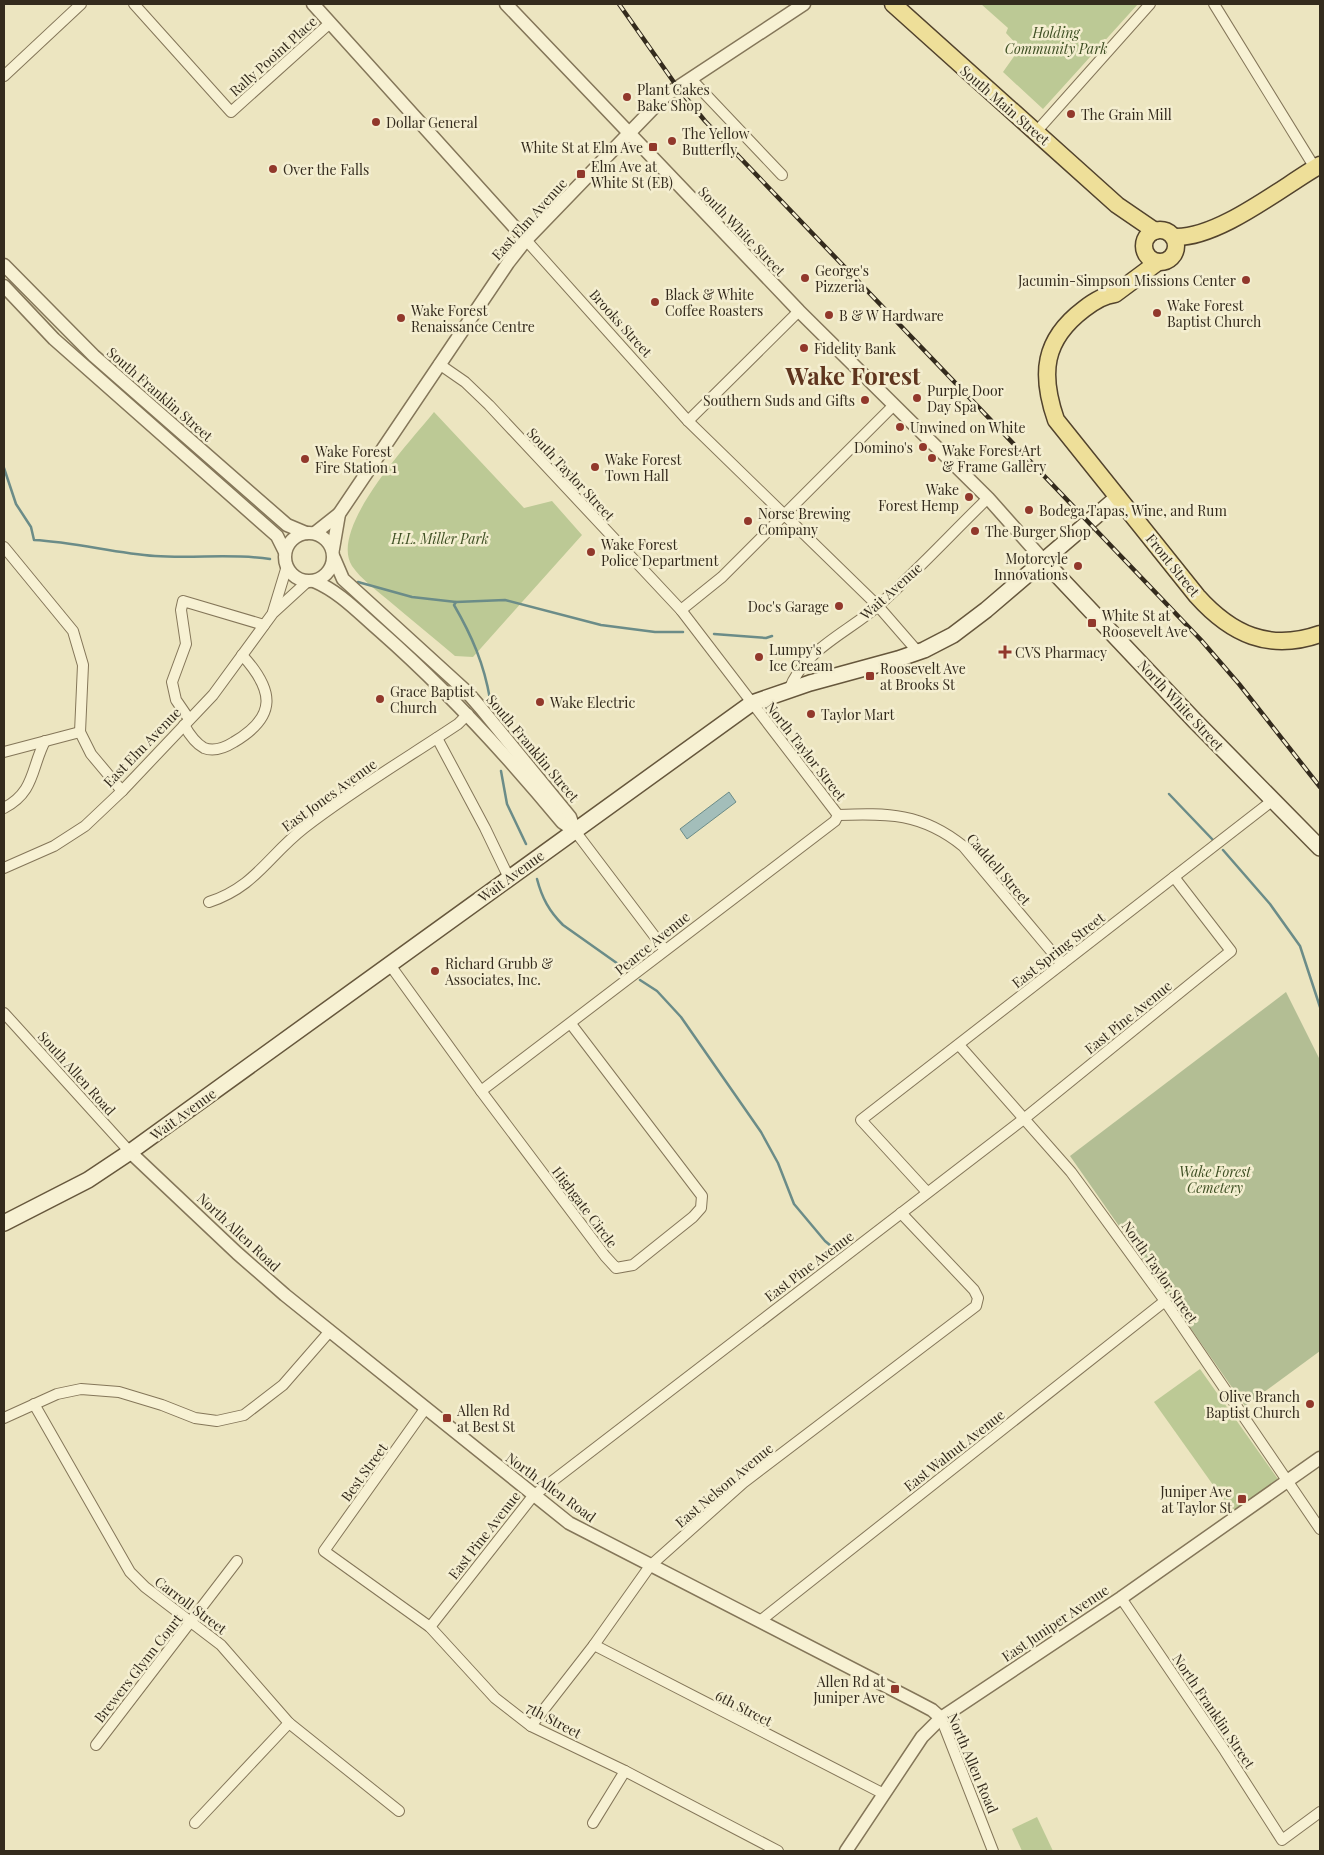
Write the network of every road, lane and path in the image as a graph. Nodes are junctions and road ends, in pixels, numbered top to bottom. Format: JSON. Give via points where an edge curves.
{"nodes":[{"id":1,"x":82,"y":4,"type":"edge"},
{"id":2,"x":134,"y":4,"type":"edge"},
{"id":3,"x":313,"y":4,"type":"edge"},
{"id":4,"x":506,"y":4,"type":"edge"},
{"id":5,"x":804,"y":4,"type":"edge"},
{"id":6,"x":893,"y":4,"type":"edge"},
{"id":7,"x":1150,"y":4,"type":"edge"},
{"id":8,"x":1214,"y":4,"type":"edge"},
{"id":9,"x":330,"y":23,"type":"junction"},
{"id":10,"x":4,"y":76,"type":"edge"},
{"id":11,"x":691,"y":79,"type":"junction"},
{"id":12,"x":1036,"y":132,"type":"junction"},
{"id":13,"x":628,"y":134,"type":"junction"},
{"id":14,"x":1317,"y":166,"type":"edge"},
{"id":15,"x":782,"y":175,"type":"dead end"},
{"id":16,"x":526,"y":240,"type":"junction"},
{"id":17,"x":1174,"y":245,"type":"junction"},
{"id":18,"x":1151,"y":247,"type":"junction"},
{"id":19,"x":4,"y":265,"type":"edge"},
{"id":20,"x":4,"y":286,"type":"edge"},
{"id":21,"x":799,"y":311,"type":"junction"},
{"id":22,"x":439,"y":364,"type":"junction"},
{"id":23,"x":894,"y":406,"type":"junction"},
{"id":24,"x":688,"y":421,"type":"junction"},
{"id":25,"x":1118,"y":497,"type":"junction"},
{"id":26,"x":988,"y":498,"type":"junction"},
{"id":27,"x":339,"y":514,"type":"junction"},
{"id":28,"x":784,"y":515,"type":"junction"},
{"id":29,"x":311,"y":533,"type":"junction"},
{"id":30,"x":4,"y":547,"type":"edge"},
{"id":31,"x":285,"y":552,"type":"junction"},
{"id":32,"x":333,"y":554,"type":"junction"},
{"id":33,"x":1044,"y":561,"type":"junction"},
{"id":34,"x":287,"y":566,"type":"junction"},
{"id":35,"x":311,"y":581,"type":"junction"},
{"id":36,"x":878,"y":606,"type":"junction"},
{"id":37,"x":681,"y":610,"type":"junction"},
{"id":38,"x":273,"y":613,"type":"junction"},
{"id":39,"x":264,"y":625,"type":"junction"},
{"id":40,"x":1320,"y":634,"type":"edge"},
{"id":41,"x":918,"y":652,"type":"junction"},
{"id":42,"x":242,"y":655,"type":"junction"},
{"id":43,"x":789,"y":690,"type":"junction"},
{"id":44,"x":752,"y":703,"type":"junction"},
{"id":45,"x":468,"y":714,"type":"junction"},
{"id":46,"x":186,"y":722,"type":"junction"},
{"id":47,"x":80,"y":732,"type":"junction"},
{"id":48,"x":437,"y":738,"type":"junction"},
{"id":49,"x":45,"y":741,"type":"junction"},
{"id":50,"x":4,"y":752,"type":"edge"},
{"id":51,"x":122,"y":791,"type":"junction"},
{"id":52,"x":1272,"y":801,"type":"junction"},
{"id":53,"x":4,"y":808,"type":"edge"},
{"id":54,"x":838,"y":815,"type":"junction"},
{"id":55,"x":575,"y":831,"type":"junction"},
{"id":56,"x":1320,"y":848,"type":"edge"},
{"id":57,"x":4,"y":868,"type":"edge"},
{"id":58,"x":1174,"y":877,"type":"junction"},
{"id":59,"x":509,"y":878,"type":"junction"},
{"id":60,"x":209,"y":902,"type":"dead end"},
{"id":61,"x":665,"y":950,"type":"junction"},
{"id":62,"x":1062,"y":964,"type":"junction"},
{"id":63,"x":390,"y":965,"type":"junction"},
{"id":64,"x":4,"y":1013,"type":"edge"},
{"id":65,"x":571,"y":1024,"type":"junction"},
{"id":66,"x":959,"y":1045,"type":"junction"},
{"id":67,"x":480,"y":1091,"type":"junction"},
{"id":68,"x":1025,"y":1118,"type":"junction"},
{"id":69,"x":130,"y":1152,"type":"junction"},
{"id":70,"x":926,"y":1192,"type":"junction"},
{"id":71,"x":901,"y":1213,"type":"junction"},
{"id":72,"x":4,"y":1223,"type":"edge"},
{"id":73,"x":1165,"y":1302,"type":"junction"},
{"id":74,"x":330,"y":1331,"type":"junction"},
{"id":75,"x":34,"y":1404,"type":"junction"},
{"id":76,"x":426,"y":1409,"type":"junction"},
{"id":77,"x":4,"y":1418,"type":"edge"},
{"id":78,"x":1320,"y":1458,"type":"edge"},
{"id":79,"x":1287,"y":1481,"type":"junction"},
{"id":80,"x":533,"y":1496,"type":"junction"},
{"id":81,"x":1320,"y":1529,"type":"edge"},
{"id":82,"x":324,"y":1550,"type":"joint"},
{"id":83,"x":237,"y":1560,"type":"dead end"},
{"id":84,"x":650,"y":1566,"type":"junction"},
{"id":85,"x":1121,"y":1598,"type":"junction"},
{"id":86,"x":760,"y":1621,"type":"junction"},
{"id":87,"x":191,"y":1622,"type":"junction"},
{"id":88,"x":430,"y":1627,"type":"junction"},
{"id":89,"x":594,"y":1645,"type":"junction"},
{"id":90,"x":940,"y":1718,"type":"junction"},
{"id":91,"x":289,"y":1723,"type":"junction"},
{"id":92,"x":531,"y":1726,"type":"junction"},
{"id":93,"x":96,"y":1745,"type":"dead end"},
{"id":94,"x":624,"y":1771,"type":"junction"},
{"id":95,"x":882,"y":1794,"type":"junction"},
{"id":96,"x":398,"y":1811,"type":"dead end"},
{"id":97,"x":1320,"y":1812,"type":"edge"},
{"id":98,"x":195,"y":1823,"type":"dead end"},
{"id":99,"x":594,"y":1823,"type":"dead end"},
{"id":100,"x":778,"y":1851,"type":"edge"},
{"id":101,"x":846,"y":1851,"type":"edge"},
{"id":102,"x":993,"y":1851,"type":"edge"}],
"edges":[{"from":1,"to":10,"type":"street"},
{"from":2,"to":9,"type":"street","name":"Rally Pooint Place","via":[[231,112]]},
{"from":3,"to":9,"type":"street","name":"Brooks Street"},
{"from":4,"to":13,"type":"street","name":"South White Street"},
{"from":5,"to":11,"type":"street","name":"East Elm Avenue"},
{"from":6,"to":12,"type":"main road","name":"South Main Street"},
{"from":7,"to":12,"type":"street"},
{"from":8,"to":14,"type":"street"},
{"from":9,"to":16,"type":"street","name":"Brooks Street"},
{"from":11,"to":13,"type":"street","name":"East Elm Avenue","via":[[666,95]]},
{"from":11,"to":15,"type":"street"},
{"from":12,"to":18,"type":"main road","name":"South Main Street","via":[[1117,205]]},
{"from":13,"to":16,"type":"street","name":"East Elm Avenue"},
{"from":13,"to":21,"type":"street","name":"South White Street"},
{"from":14,"to":17,"type":"main road","via":[[1224,224],[1213,235]]},
{"from":16,"to":22,"type":"street","name":"East Elm Avenue"},
{"from":16,"to":24,"type":"street","name":"Brooks Street"},
{"from":17,"to":18,"type":"main road","via":[[1168,260]]},
{"from":17,"to":18,"type":"main road","via":[[1164,230]]},
{"from":18,"to":25,"type":"main road","name":"Front Street","via":[[1136,270],[1068,324],[1058,338],[1047,369],[1047,395],[1056,420]]},
{"from":19,"to":29,"type":"street","name":"South Franklin Street","via":[[94,356],[287,525]]},
{"from":20,"to":31,"type":"street","name":"South Franklin Street","via":[[54,339],[276,536]]},
{"from":21,"to":23,"type":"street","name":"South White Street"},
{"from":21,"to":24,"type":"street"},
{"from":22,"to":27,"type":"street","name":"East Elm Avenue"},
{"from":22,"to":37,"type":"street","name":"South Taylor Street","via":[[465,382],[489,405]]},
{"from":23,"to":26,"type":"street","name":"South White Street"},
{"from":23,"to":28,"type":"street"},
{"from":24,"to":28,"type":"street","name":"Brooks Street"},
{"from":25,"to":33,"type":"main road"},
{"from":25,"to":40,"type":"main road","name":"Front Street","via":[[1197,596],[1226,623],[1265,640],[1298,640]]},
{"from":26,"to":33,"type":"street","name":"South White Street"},
{"from":26,"to":36,"type":"street","name":"Wait Avenue"},
{"from":27,"to":29,"type":"street","name":"East Elm Avenue"},
{"from":27,"to":32,"type":"street","name":"East Elm Avenue"},
{"from":28,"to":36,"type":"street","name":"Brooks Street"},
{"from":28,"to":37,"type":"street","via":[[722,577]]},
{"from":29,"to":31,"type":"street","via":[[292,540]]},
{"from":29,"to":32,"type":"street","via":[[329,542]]},
{"from":30,"to":47,"type":"street","via":[[73,631],[83,665]]},
{"from":31,"to":34,"type":"street"},
{"from":32,"to":35,"type":"street","via":[[327,574]]},
{"from":32,"to":55,"type":"street","name":"South Franklin Street","via":[[343,579],[473,699],[570,817]]},
{"from":33,"to":41,"type":"main road","via":[[971,622]]},
{"from":33,"to":52,"type":"main road","name":"North White Street"},
{"from":34,"to":35,"type":"street","via":[[295,577]]},
{"from":34,"to":38,"type":"street","name":"East Elm Avenue"},
{"from":35,"to":38,"type":"street","name":"East Elm Avenue"},
{"from":35,"to":45,"type":"street","name":"South Franklin Street","via":[[332,588],[417,663]]},
{"from":36,"to":41,"type":"street","name":"Brooks Street"},
{"from":36,"to":43,"type":"street","name":"Wait Avenue","via":[[803,664]]},
{"from":37,"to":44,"type":"street","name":"South Taylor Street"},
{"from":38,"to":39,"type":"street","name":"East Elm Avenue"},
{"from":39,"to":42,"type":"street","name":"East Elm Avenue"},
{"from":39,"to":46,"type":"street","via":[[183,601],[186,644],[172,687]]},
{"from":41,"to":43,"type":"main road"},
{"from":42,"to":46,"type":"street","name":"East Elm Avenue","via":[[213,695]]},
{"from":42,"to":46,"type":"street","via":[[263,682],[266,696],[260,722],[242,737],[218,749],[206,749],[197,743]]},
{"from":43,"to":44,"type":"main road","name":"Wait Avenue"},
{"from":44,"to":54,"type":"street","name":"North Taylor Street"},
{"from":44,"to":55,"type":"main road","name":"Wait Avenue"},
{"from":45,"to":48,"type":"street","name":"East Jones Avenue"},
{"from":45,"to":55,"type":"street","name":"South Franklin Street","via":[[562,822]]},
{"from":46,"to":51,"type":"street","name":"East Elm Avenue"},
{"from":47,"to":49,"type":"street"},
{"from":47,"to":51,"type":"street","via":[[91,754]]},
{"from":48,"to":59,"type":"street"},
{"from":48,"to":60,"type":"street","name":"East Jones Avenue","via":[[305,827],[278,849],[241,888]]},
{"from":49,"to":50,"type":"street"},
{"from":49,"to":53,"type":"street","via":[[28,787]]},
{"from":51,"to":57,"type":"street","name":"East Elm Avenue","via":[[84,826],[54,846]]},
{"from":52,"to":56,"type":"main road","name":"North White Street"},
{"from":52,"to":58,"type":"street","name":"East Spring Street"},
{"from":54,"to":61,"type":"street","name":"Pearce Avenue"},
{"from":54,"to":62,"type":"street","name":"Caddell Street","via":[[902,815],[920,820],[950,836],[963,846]]},
{"from":55,"to":59,"type":"main road","name":"Wait Avenue"},
{"from":55,"to":61,"type":"street"},
{"from":58,"to":62,"type":"street","name":"East Spring Street"},
{"from":58,"to":68,"type":"street","name":"East Pine Avenue","via":[[1230,952]]},
{"from":59,"to":63,"type":"main road","name":"Wait Avenue"},
{"from":61,"to":65,"type":"street","name":"Pearce Avenue"},
{"from":62,"to":66,"type":"street","name":"East Spring Street"},
{"from":63,"to":67,"type":"street","name":"Highgate Circle"},
{"from":63,"to":69,"type":"main road","name":"Wait Avenue"},
{"from":64,"to":69,"type":"street","name":"South Allen Road"},
{"from":65,"to":67,"type":"street","name":"Pearce Avenue"},
{"from":65,"to":67,"type":"street","name":"Highgate Circle","via":[[702,1196],[701,1208],[693,1217],[633,1264],[616,1268],[605,1256]]},
{"from":66,"to":68,"type":"street","name":"North Taylor Street"},
{"from":66,"to":70,"type":"street","name":"East Spring Street","via":[[861,1120]]},
{"from":68,"to":70,"type":"street","name":"East Pine Avenue"},
{"from":68,"to":73,"type":"street","name":"North Taylor Street","via":[[1076,1179]]},
{"from":69,"to":72,"type":"main road","name":"Wait Avenue","via":[[88,1180]]},
{"from":69,"to":74,"type":"street","name":"North Allen Road","via":[[236,1253]]},
{"from":70,"to":71,"type":"street","name":"East Pine Avenue"},
{"from":71,"to":80,"type":"street","name":"East Pine Avenue"},
{"from":71,"to":84,"type":"street","name":"East Nelson Avenue","via":[[974,1290],[978,1298],[976,1306],[743,1483]]},
{"from":73,"to":79,"type":"street","name":"North Taylor Street"},
{"from":73,"to":86,"type":"street","name":"East Walnut Avenue"},
{"from":74,"to":75,"type":"street","via":[[283,1385],[244,1415],[218,1421],[195,1418],[119,1392],[82,1389],[57,1394]]},
{"from":74,"to":76,"type":"street","name":"North Allen Road"},
{"from":75,"to":77,"type":"street"},
{"from":75,"to":87,"type":"street","name":"Carroll Street","via":[[130,1572]]},
{"from":76,"to":80,"type":"street","name":"North Allen Road"},
{"from":76,"to":82,"type":"street","name":"Best Street"},
{"from":78,"to":79,"type":"street","name":"East Juniper Avenue"},
{"from":79,"to":81,"type":"street","name":"North Taylor Street"},
{"from":79,"to":85,"type":"street","name":"East Juniper Avenue"},
{"from":80,"to":84,"type":"street","name":"North Allen Road","via":[[585,1532]]},
{"from":80,"to":88,"type":"street","name":"East Pine Avenue"},
{"from":82,"to":88,"type":"street","name":"7th Street"},
{"from":83,"to":87,"type":"street","name":"Brewers Glynn Court"},
{"from":84,"to":86,"type":"street","name":"North Allen Road"},
{"from":84,"to":89,"type":"street","name":"East Nelson Avenue"},
{"from":85,"to":90,"type":"street","name":"East Juniper Avenue"},
{"from":85,"to":97,"type":"street","name":"North Franklin Street","via":[[1282,1840]]},
{"from":86,"to":90,"type":"street","name":"North Allen Road","via":[[923,1705]]},
{"from":87,"to":91,"type":"street","name":"Carroll Street","via":[[221,1645]]},
{"from":87,"to":93,"type":"street","name":"Brewers Glynn Court"},
{"from":88,"to":92,"type":"street","name":"7th Street","via":[[495,1698]]},
{"from":89,"to":92,"type":"street","name":"East Nelson Avenue"},
{"from":89,"to":95,"type":"street","name":"6th Street"},
{"from":90,"to":95,"type":"street","name":"East Juniper Avenue","via":[[922,1737]]},
{"from":90,"to":102,"type":"street","name":"North Allen Road"},
{"from":91,"to":96,"type":"street","name":"Carroll Street"},
{"from":91,"to":98,"type":"street"},
{"from":92,"to":94,"type":"street","name":"7th Street"},
{"from":94,"to":99,"type":"street"},
{"from":94,"to":100,"type":"street","name":"7th Street"},
{"from":95,"to":101,"type":"street","name":"East Juniper Avenue"}]}
